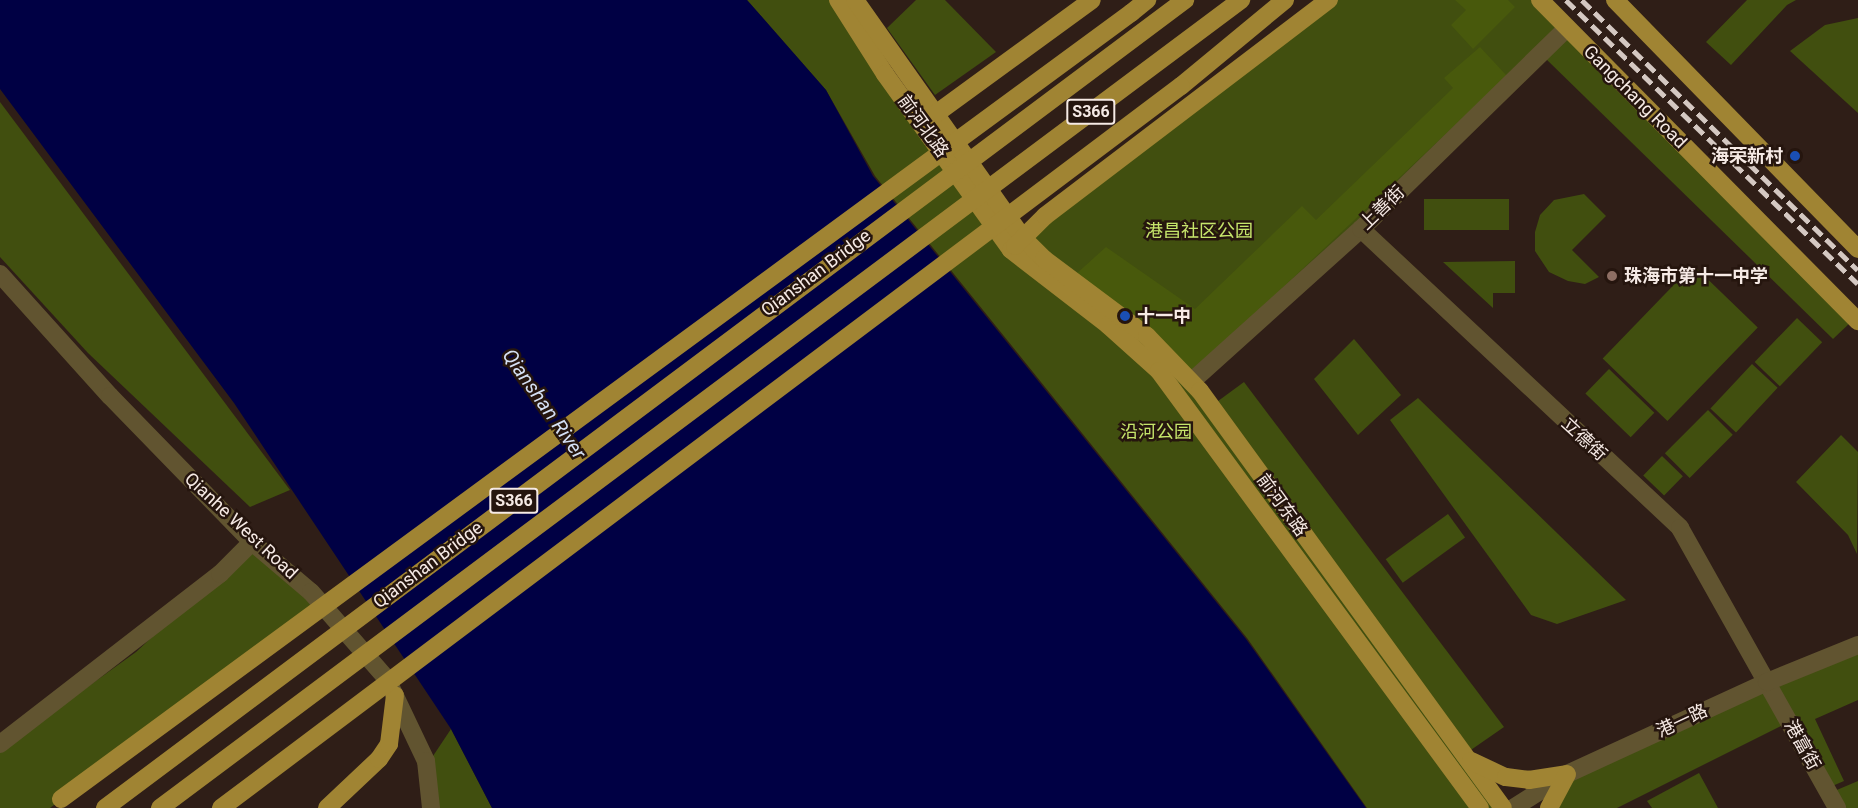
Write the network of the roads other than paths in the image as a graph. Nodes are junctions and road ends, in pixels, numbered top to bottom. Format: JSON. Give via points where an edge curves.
{"nodes":[{"id":1,"x":838,"y":0,"type":"edge"},
{"id":2,"x":855,"y":0,"type":"edge"},
{"id":3,"x":1092,"y":0,"type":"edge"},
{"id":4,"x":1147,"y":0,"type":"edge"},
{"id":5,"x":1185,"y":0,"type":"edge"},
{"id":6,"x":1241,"y":0,"type":"edge"},
{"id":7,"x":1285,"y":0,"type":"edge"},
{"id":8,"x":1329,"y":0,"type":"edge"},
{"id":9,"x":1540,"y":0,"type":"edge"},
{"id":10,"x":1614,"y":0,"type":"edge"},
{"id":11,"x":1567,"y":28,"type":"junction"},
{"id":12,"x":928,"y":119,"type":"junction"},
{"id":13,"x":1361,"y":229,"type":"junction"},
{"id":14,"x":1017,"y":244,"type":"junction"},
{"id":15,"x":1858,"y":249,"type":"edge"},
{"id":16,"x":0,"y":274,"type":"edge"},
{"id":17,"x":1858,"y":321,"type":"edge"},
{"id":18,"x":1191,"y":382,"type":"junction"},
{"id":19,"x":252,"y":542,"type":"junction"},
{"id":20,"x":1858,"y":645,"type":"edge"},
{"id":21,"x":1767,"y":682,"type":"junction"},
{"id":22,"x":395,"y":695,"type":"junction"},
{"id":23,"x":0,"y":744,"type":"edge"},
{"id":24,"x":1465,"y":756,"type":"junction"},
{"id":25,"x":1567,"y":774,"type":"junction"},
{"id":26,"x":56,"y":803,"type":"edge"},
{"id":27,"x":105,"y":808,"type":"edge"},
{"id":28,"x":160,"y":808,"type":"edge"},
{"id":29,"x":221,"y":808,"type":"edge"},
{"id":30,"x":327,"y":808,"type":"edge"},
{"id":31,"x":431,"y":808,"type":"edge"},
{"id":32,"x":1480,"y":808,"type":"edge"},
{"id":33,"x":1503,"y":808,"type":"edge"},
{"id":34,"x":1513,"y":808,"type":"edge"},
{"id":35,"x":1549,"y":808,"type":"edge"},
{"id":36,"x":1837,"y":808,"type":"edge"}],
"edges":[{"from":1,"to":12,"type":"main road","name":"前河北路"},
{"from":2,"to":12,"type":"main road","name":"前河北路"},
{"from":3,"to":12,"type":"main road"},
{"from":4,"to":26,"type":"main road","bridge":true},
{"from":5,"to":27,"type":"main road","name":"Qianshan Bridge","number":"S366","bridge":true},
{"from":6,"to":28,"type":"main road","name":"Qianshan Bridge","number":"S366","bridge":true},
{"from":7,"to":29,"type":"main road","bridge":true,"via":[[1181,86]]},
{"from":8,"to":14,"type":"main road","via":[[1045,216]]},
{"from":9,"to":11,"type":"main road","name":"Gangchang Road"},
{"from":10,"to":15,"type":"main road"},
{"from":11,"to":13,"type":"street","name":"上善街"},
{"from":11,"to":17,"type":"main road","name":"Gangchang Road"},
{"from":12,"to":14,"type":"main road","name":"前河北路"},
{"from":13,"to":18,"type":"street","name":"上善街"},
{"from":13,"to":21,"type":"street","name":"立德街","via":[[1680,528]]},
{"from":14,"to":18,"type":"main road","name":"前河东路","via":[[1044,259],[1147,336]]},
{"from":14,"to":32,"type":"main road","name":"前河东路","via":[[1159,371]]},
{"from":16,"to":19,"type":"street","name":"Qianhe West Road","via":[[110,396]]},
{"from":18,"to":24,"type":"main road","name":"前河东路"},
{"from":19,"to":22,"type":"street","name":"Qianhe West Road","via":[[311,592],[387,680]]},
{"from":19,"to":23,"type":"street","via":[[220,574]]},
{"from":20,"to":21,"type":"street","name":"港一路"},
{"from":21,"to":25,"type":"street","name":"港一路"},
{"from":21,"to":36,"type":"street","name":"港富街"},
{"from":22,"to":30,"type":"main road","via":[[389,744],[379,759]]},
{"from":22,"to":31,"type":"street","name":"Qianhe West Road","via":[[426,761]]},
{"from":24,"to":25,"type":"main road","via":[[1506,777],[1548,779]]},
{"from":24,"to":33,"type":"main road","name":"前河东路"},
{"from":25,"to":34,"type":"street","name":"港一路"},
{"from":25,"to":35,"type":"main road"}]}
